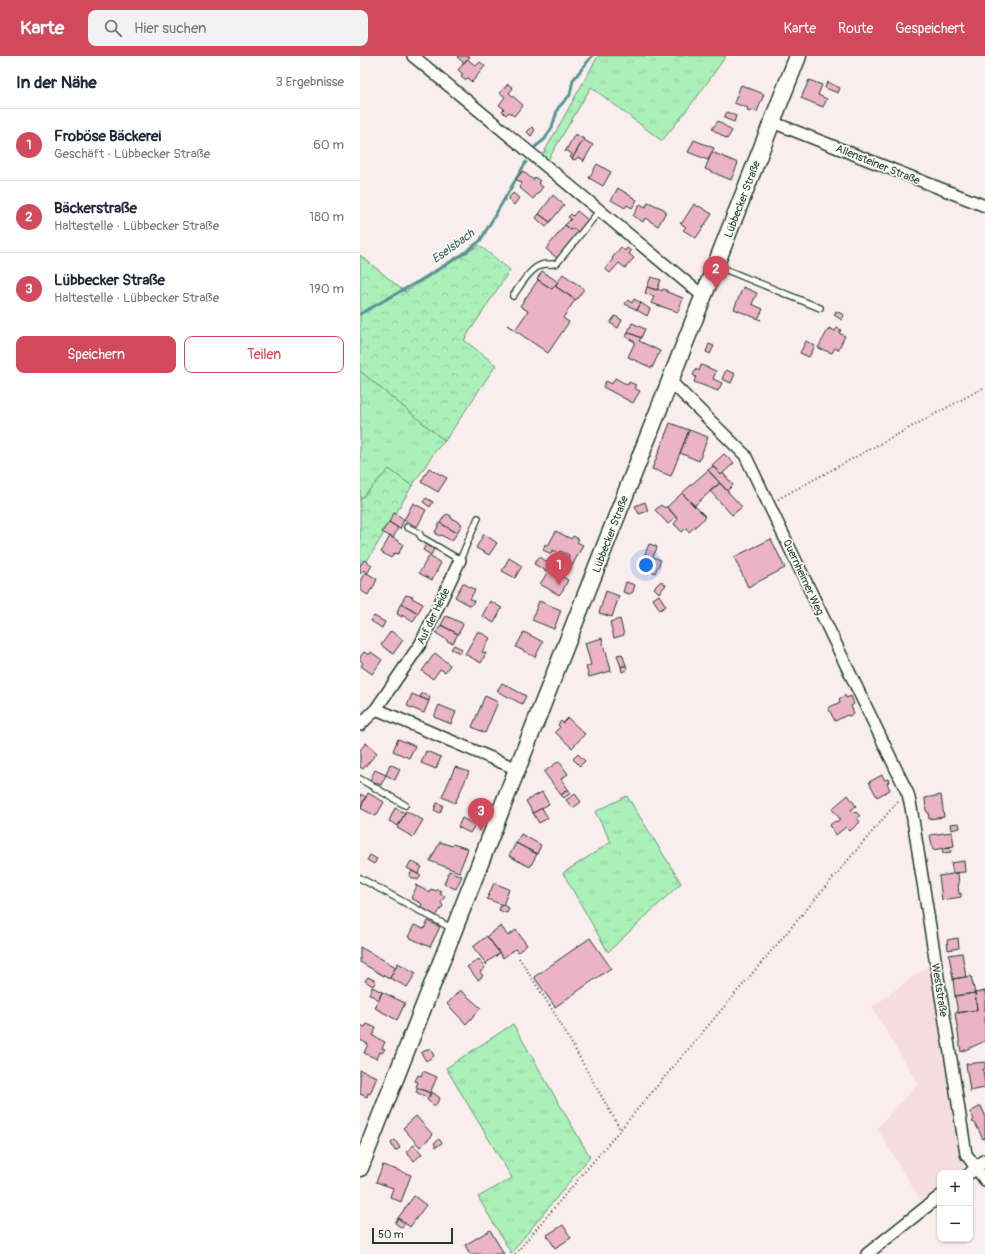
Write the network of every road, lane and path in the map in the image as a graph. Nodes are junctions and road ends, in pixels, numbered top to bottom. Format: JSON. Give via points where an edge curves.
{"nodes":[{"id":1,"x":413,"y":56,"type":"edge"},
{"id":2,"x":798,"y":56,"type":"edge"},
{"id":3,"x":772,"y":122,"type":"junction"},
{"id":4,"x":985,"y":206,"type":"edge"},
{"id":5,"x":600,"y":210,"type":"junction"},
{"id":6,"x":715,"y":265,"type":"junction"},
{"id":7,"x":513,"y":296,"type":"dead end"},
{"id":8,"x":703,"y":296,"type":"junction"},
{"id":9,"x":820,"y":308,"type":"dead end"},
{"id":10,"x":670,"y":380,"type":"junction"},
{"id":11,"x":985,"y":387,"type":"edge"},
{"id":12,"x":769,"y":504,"type":"junction"},
{"id":13,"x":478,"y":518,"type":"dead end"},
{"id":14,"x":407,"y":527,"type":"dead end"},
{"id":15,"x":460,"y":560,"type":"junction"},
{"id":16,"x":376,"y":708,"type":"junction"},
{"id":17,"x":360,"y":725,"type":"edge"},
{"id":18,"x":517,"y":769,"type":"junction"},
{"id":19,"x":360,"y":779,"type":"edge"},
{"id":20,"x":908,"y":794,"type":"junction"},
{"id":21,"x":405,"y":805,"type":"dead end"},
{"id":22,"x":360,"y":878,"type":"edge"},
{"id":23,"x":454,"y":929,"type":"junction"},
{"id":24,"x":518,"y":958,"type":"dead end"},
{"id":25,"x":620,"y":1129,"type":"junction"},
{"id":26,"x":985,"y":1160,"type":"edge"},
{"id":27,"x":360,"y":1168,"type":"edge"},
{"id":28,"x":973,"y":1170,"type":"edge"},
{"id":29,"x":973,"y":1171,"type":"edge"},
{"id":30,"x":985,"y":1180,"type":"edge"},
{"id":31,"x":937,"y":1198,"type":"edge"},
{"id":32,"x":515,"y":1254,"type":"edge"},
{"id":33,"x":868,"y":1254,"type":"edge"}],
"edges":[{"from":1,"to":5,"type":"street"},
{"from":2,"to":3,"type":"main road","name":"Lübbecker Straße"},
{"from":3,"to":4,"type":"street","name":"Allensteiner Straße"},
{"from":3,"to":6,"type":"main road","name":"Lübbecker Straße"},
{"from":5,"to":7,"type":"lane","via":[[557,263],[536,267]]},
{"from":5,"to":8,"type":"street"},
{"from":6,"to":8,"type":"main road","name":"Lübbecker Straße"},
{"from":6,"to":9,"type":"lane"},
{"from":8,"to":10,"type":"main road","name":"Lübbecker Straße"},
{"from":10,"to":12,"type":"street","name":"Quernheimer Weg","via":[[745,455]]},
{"from":10,"to":18,"type":"main road","name":"Lübbecker Straße"},
{"from":11,"to":12,"type":"path"},
{"from":12,"to":20,"type":"street","name":"Quernheimer Weg"},
{"from":13,"to":15,"type":"lane"},
{"from":14,"to":15,"type":"lane"},
{"from":15,"to":16,"type":"street","name":"Auf der Heide","via":[[422,643]]},
{"from":16,"to":17,"type":"street","name":"Auf der Heide"},
{"from":16,"to":18,"type":"street"},
{"from":18,"to":23,"type":"main road","name":"Lübbecker Straße"},
{"from":19,"to":21,"type":"lane"},
{"from":20,"to":25,"type":"path","via":[[899,799]]},
{"from":20,"to":28,"type":"street","name":"Weststraße","via":[[966,1154]]},
{"from":22,"to":23,"type":"lane"},
{"from":23,"to":27,"type":"main road","name":"Lübbecker Straße"},
{"from":24,"to":25,"type":"path","via":[[555,1014]]},
{"from":25,"to":32,"type":"path"},
{"from":26,"to":29,"type":"street"},
{"from":29,"to":30,"type":"street","name":"Weststraße"},
{"from":31,"to":33,"type":"street"}]}
